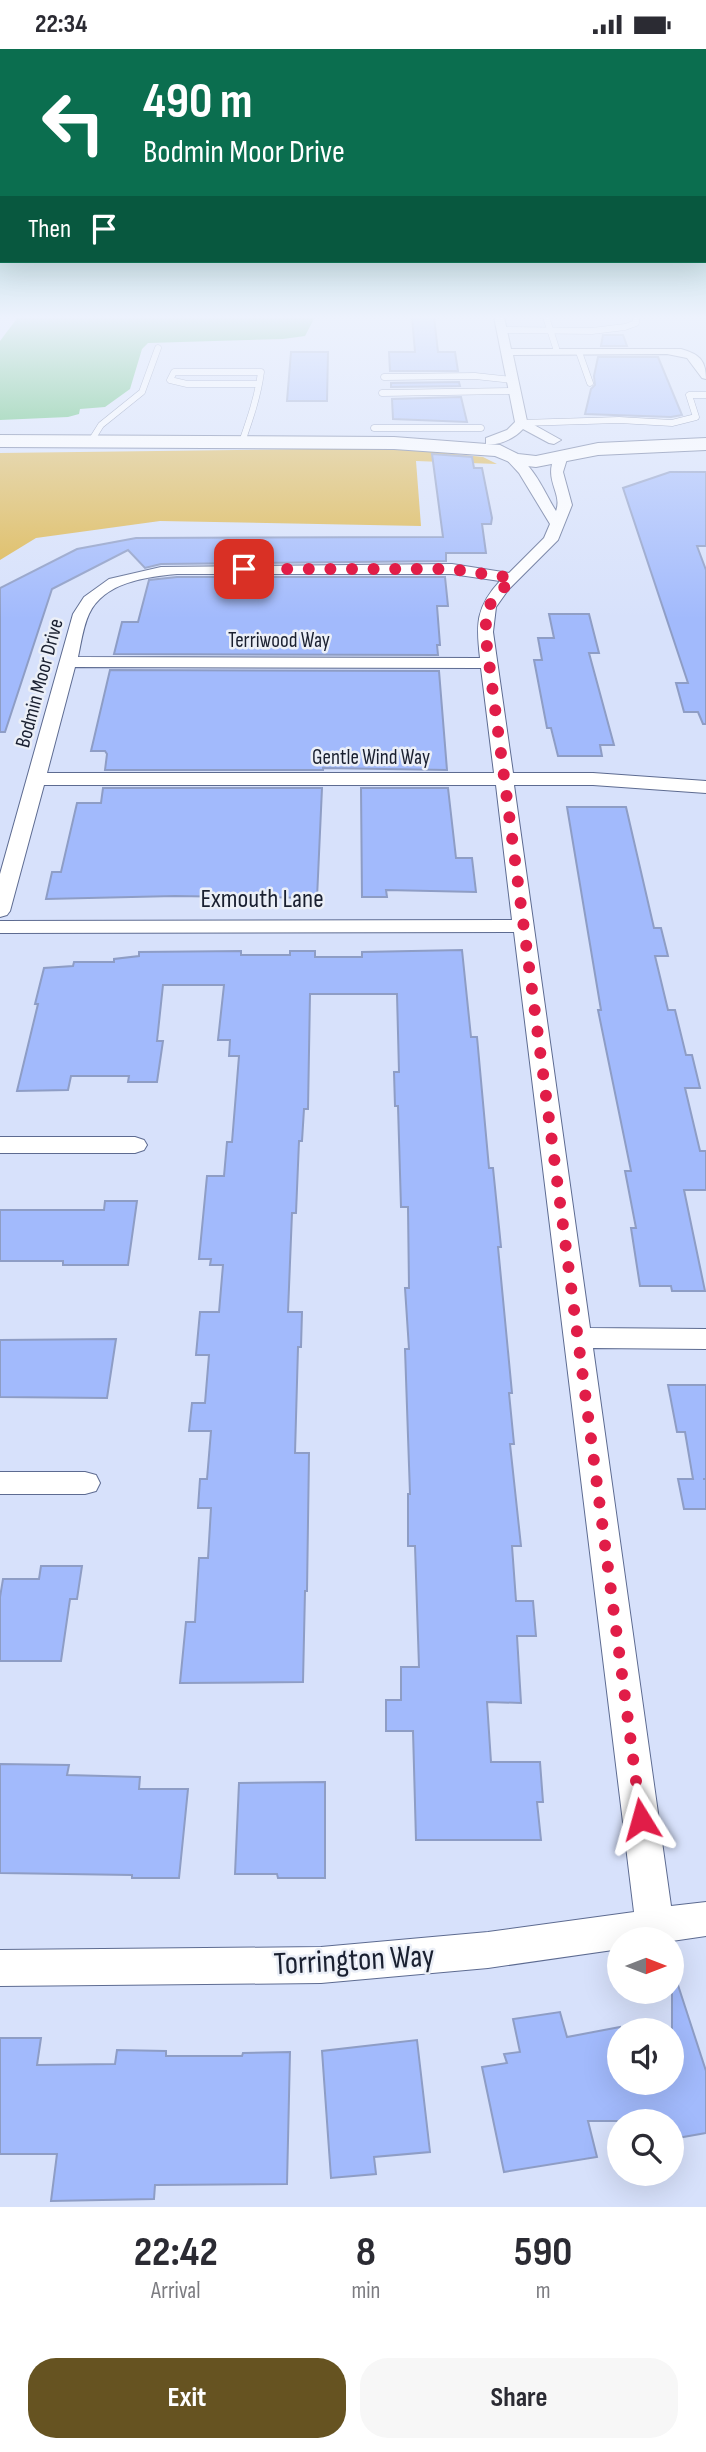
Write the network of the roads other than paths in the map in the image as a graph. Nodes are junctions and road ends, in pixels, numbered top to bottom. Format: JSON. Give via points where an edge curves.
{"nodes":[{"id":1,"x":110,"y":418,"type":"edge"},
{"id":2,"x":252,"y":418,"type":"edge"},
{"id":3,"x":520,"y":418,"type":"edge"},
{"id":4,"x":693,"y":418,"type":"edge"},
{"id":5,"x":672,"y":422,"type":"junction"},
{"id":6,"x":521,"y":423,"type":"junction"},
{"id":7,"x":374,"y":428,"type":"dead end"},
{"id":8,"x":673,"y":433,"type":"dead end"},
{"id":9,"x":433,"y":434,"type":"junction"},
{"id":10,"x":706,"y":439,"type":"edge"},
{"id":11,"x":0,"y":441,"type":"edge"},
{"id":12,"x":91,"y":441,"type":"junction"},
{"id":13,"x":242,"y":442,"type":"junction"},
{"id":14,"x":499,"y":444,"type":"junction"},
{"id":15,"x":706,"y":444,"type":"edge"},
{"id":16,"x":562,"y":449,"type":"junction"},
{"id":17,"x":557,"y":523,"type":"junction"},
{"id":18,"x":512,"y":578,"type":"junction"},
{"id":19,"x":68,"y":662,"type":"junction"},
{"id":20,"x":489,"y":663,"type":"junction"},
{"id":21,"x":36,"y":779,"type":"junction"},
{"id":22,"x":504,"y":779,"type":"junction"},
{"id":23,"x":706,"y":787,"type":"edge"},
{"id":24,"x":0,"y":911,"type":"edge"},
{"id":25,"x":524,"y":926,"type":"junction"},
{"id":26,"x":0,"y":927,"type":"edge"},
{"id":27,"x":0,"y":1145,"type":"edge"},
{"id":28,"x":135,"y":1145,"type":"dead end"},
{"id":29,"x":577,"y":1338,"type":"junction"},
{"id":30,"x":706,"y":1339,"type":"edge"},
{"id":31,"x":0,"y":1483,"type":"edge"},
{"id":32,"x":85,"y":1483,"type":"dead end"},
{"id":33,"x":706,"y":1919,"type":"edge"},
{"id":34,"x":655,"y":1926,"type":"junction"},
{"id":35,"x":0,"y":1968,"type":"edge"}],
"edges":[{"from":1,"to":12,"type":"lane"},
{"from":2,"to":13,"type":"lane"},
{"from":3,"to":6,"type":"street"},
{"from":4,"to":5,"type":"lane"},
{"from":5,"to":6,"type":"lane"},
{"from":5,"to":8,"type":"lane"},
{"from":6,"to":14,"type":"street"},
{"from":6,"to":16,"type":"street"},
{"from":7,"to":9,"type":"lane"},
{"from":9,"to":13,"type":"street"},
{"from":9,"to":14,"type":"street"},
{"from":10,"to":16,"type":"street"},
{"from":11,"to":12,"type":"street"},
{"from":12,"to":13,"type":"street"},
{"from":13,"to":14,"type":"street"},
{"from":14,"to":16,"type":"street","via":[[538,462]]},
{"from":14,"to":17,"type":"street","via":[[524,466],[535,492]]},
{"from":15,"to":16,"type":"street"},
{"from":16,"to":17,"type":"street","via":[[556,472],[565,505]]},
{"from":17,"to":18,"type":"street","via":[[551,540]]},
{"from":18,"to":19,"type":"street","name":"Bodmin Moor Drive","via":[[452,569],[161,571],[112,584],[86,605]]},
{"from":18,"to":20,"type":"street","via":[[488,607]]},
{"from":19,"to":20,"type":"street","name":"Terriwood Way"},
{"from":19,"to":21,"type":"street","name":"Bodmin Moor Drive"},
{"from":20,"to":22,"type":"street"},
{"from":21,"to":22,"type":"street","name":"Gentle Wind Way"},
{"from":21,"to":24,"type":"street","name":"Bodmin Moor Drive"},
{"from":22,"to":23,"type":"street","name":"Gentle Wind Way","via":[[593,779]]},
{"from":22,"to":25,"type":"street"},
{"from":25,"to":26,"type":"street","name":"Exmouth Lane"},
{"from":25,"to":29,"type":"street"},
{"from":27,"to":28,"type":"street"},
{"from":29,"to":30,"type":"street"},
{"from":29,"to":34,"type":"street"},
{"from":31,"to":32,"type":"street"},
{"from":33,"to":34,"type":"street","name":"Torrington Way"},
{"from":34,"to":35,"type":"street","name":"Torrington Way","via":[[488,1950],[321,1965]]}]}
